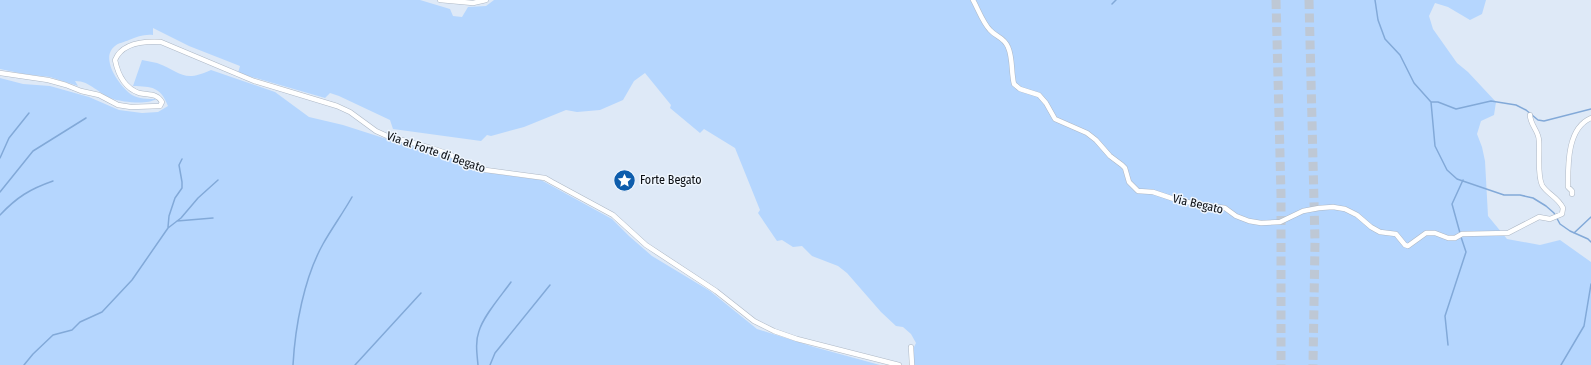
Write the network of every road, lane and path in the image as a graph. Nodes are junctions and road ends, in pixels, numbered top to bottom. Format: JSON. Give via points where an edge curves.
{"nodes":[{"id":1,"x":440,"y":0,"type":"edge"},
{"id":2,"x":486,"y":0,"type":"edge"},
{"id":3,"x":973,"y":0,"type":"edge"},
{"id":4,"x":0,"y":73,"type":"edge"},
{"id":5,"x":1530,"y":115,"type":"dead end"},
{"id":6,"x":1591,"y":118,"type":"edge"},
{"id":7,"x":1572,"y":194,"type":"dead end"},
{"id":8,"x":911,"y":347,"type":"dead end"},
{"id":9,"x":899,"y":365,"type":"edge"},
{"id":10,"x":912,"y":365,"type":"edge"}],
"edges":[{"from":1,"to":2,"type":"street","via":[[473,3]]},
{"from":3,"to":5,"type":"street","name":"Via Begato","via":[[990,31],[1000,36],[1008,46],[1014,84],[1020,89],[1039,95],[1055,119],[1087,133],[1096,140],[1110,156],[1122,164],[1129,182],[1138,191],[1225,208],[1249,221],[1280,222],[1303,211],[1332,207],[1345,209],[1380,232],[1396,234],[1408,246],[1426,233],[1455,238],[1462,234],[1505,233],[1540,218],[1554,218],[1560,215],[1562,205],[1541,183],[1540,139],[1532,126]]},
{"from":4,"to":9,"type":"street","name":"Via al Forte di Begato","via":[[66,84],[118,105],[160,106],[162,102],[158,97],[140,93],[126,85],[115,60],[118,53],[125,48],[138,43],[160,42],[254,81],[336,106],[387,136],[449,154],[478,169],[549,180],[613,215],[655,252],[702,281],[754,322],[797,339]]},
{"from":6,"to":7,"type":"street","via":[[1577,129],[1573,137],[1568,168],[1568,187]]},
{"from":8,"to":10,"type":"street"}]}
